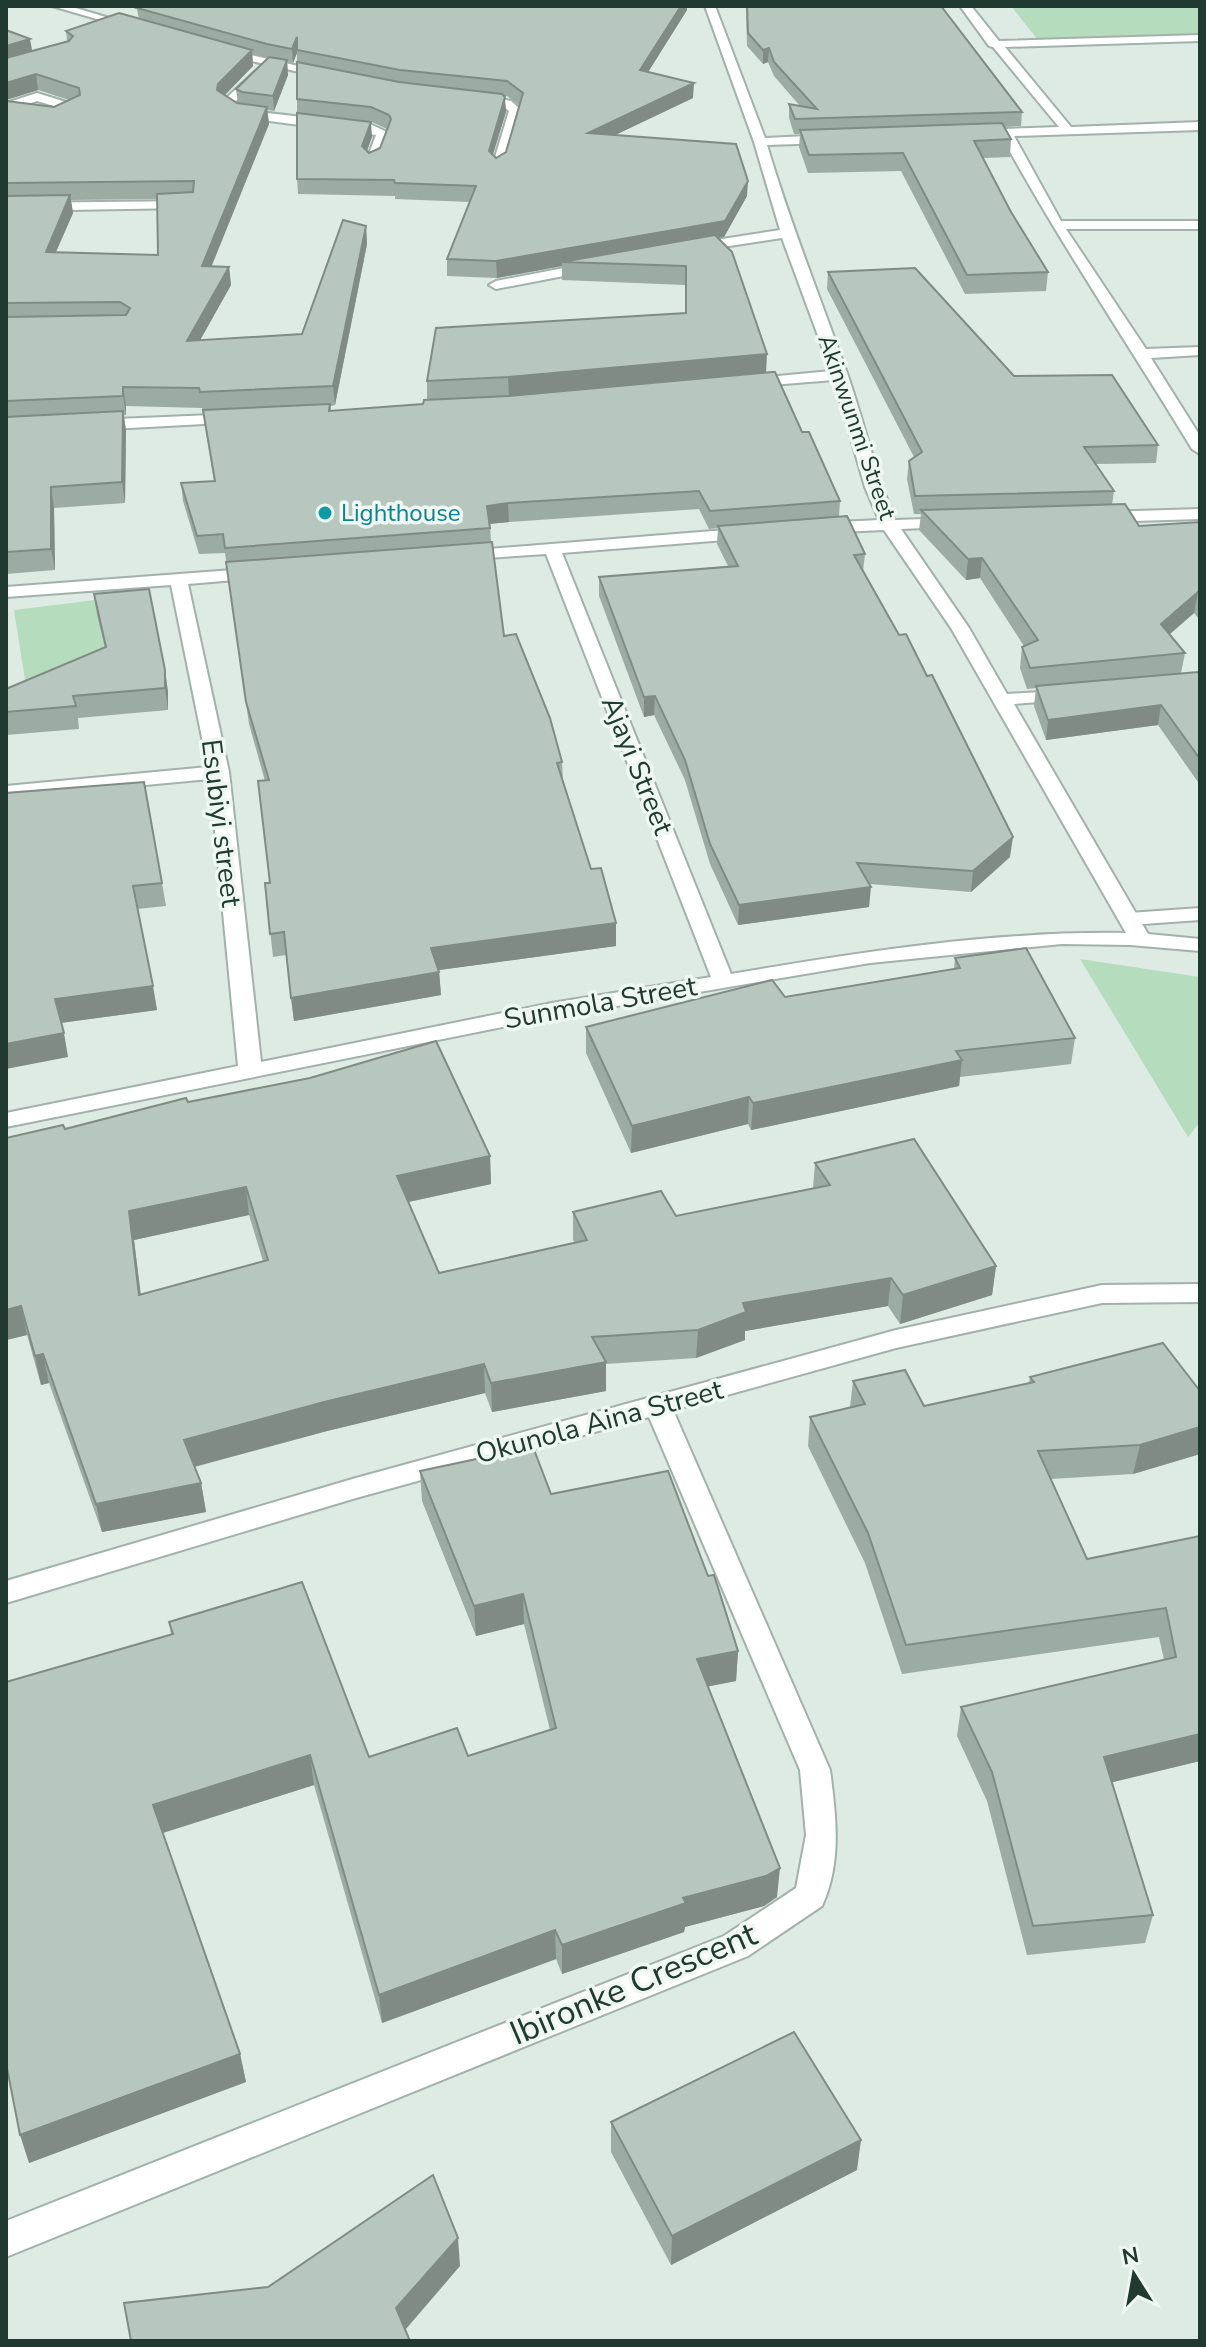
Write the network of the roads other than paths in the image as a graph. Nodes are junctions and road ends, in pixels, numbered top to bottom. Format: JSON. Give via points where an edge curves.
{"nodes":[{"id":1,"x":57,"y":6,"type":"edge"},
{"id":2,"x":710,"y":6,"type":"edge"},
{"id":3,"x":965,"y":6,"type":"edge"},
{"id":4,"x":147,"y":31,"type":"edge"},
{"id":5,"x":1200,"y":38,"type":"edge"},
{"id":6,"x":993,"y":44,"type":"junction"},
{"id":7,"x":207,"y":47,"type":"edge"},
{"id":8,"x":267,"y":64,"type":"junction"},
{"id":9,"x":341,"y":79,"type":"edge"},
{"id":10,"x":460,"y":96,"type":"edge"},
{"id":11,"x":1200,"y":126,"type":"edge"},
{"id":12,"x":1067,"y":130,"type":"junction"},
{"id":13,"x":1006,"y":133,"type":"junction"},
{"id":14,"x":960,"y":134,"type":"edge"},
{"id":15,"x":837,"y":139,"type":"edge"},
{"id":16,"x":760,"y":142,"type":"junction"},
{"id":17,"x":372,"y":162,"type":"edge"},
{"id":18,"x":498,"y":167,"type":"edge"},
{"id":19,"x":189,"y":204,"type":"edge"},
{"id":20,"x":6,"y":207,"type":"edge"},
{"id":21,"x":1057,"y":225,"type":"junction"},
{"id":22,"x":1200,"y":225,"type":"edge"},
{"id":23,"x":787,"y":233,"type":"junction"},
{"id":24,"x":674,"y":251,"type":"edge"},
{"id":25,"x":615,"y":262,"type":"edge"},
{"id":26,"x":496,"y":285,"type":"edge"},
{"id":27,"x":1200,"y":351,"type":"edge"},
{"id":28,"x":1140,"y":354,"type":"junction"},
{"id":29,"x":840,"y":375,"type":"junction"},
{"id":30,"x":730,"y":385,"type":"edge"},
{"id":31,"x":255,"y":419,"type":"edge"},
{"id":32,"x":79,"y":426,"type":"edge"},
{"id":33,"x":1200,"y":449,"type":"edge"},
{"id":34,"x":1200,"y":514,"type":"edge"},
{"id":35,"x":1091,"y":518,"type":"edge"},
{"id":36,"x":966,"y":522,"type":"edge"},
{"id":37,"x":888,"y":523,"type":"junction"},
{"id":38,"x":796,"y":530,"type":"edge"},
{"id":39,"x":766,"y":532,"type":"edge"},
{"id":40,"x":552,"y":549,"type":"junction"},
{"id":41,"x":449,"y":558,"type":"edge"},
{"id":42,"x":284,"y":571,"type":"edge"},
{"id":43,"x":178,"y":579,"type":"junction"},
{"id":44,"x":6,"y":592,"type":"edge"},
{"id":45,"x":1093,"y":691,"type":"edge"},
{"id":46,"x":1002,"y":700,"type":"junction"},
{"id":47,"x":219,"y":772,"type":"junction"},
{"id":48,"x":6,"y":792,"type":"edge"},
{"id":49,"x":1200,"y":914,"type":"edge"},
{"id":50,"x":1129,"y":919,"type":"junction"},
{"id":51,"x":1141,"y":940,"type":"junction"},
{"id":52,"x":1200,"y":945,"type":"edge"},
{"id":53,"x":723,"y":981,"type":"junction"},
{"id":54,"x":250,"y":1069,"type":"junction"},
{"id":55,"x":6,"y":1120,"type":"edge"},
{"id":56,"x":1200,"y":1293,"type":"edge"},
{"id":57,"x":657,"y":1405,"type":"junction"},
{"id":58,"x":6,"y":1592,"type":"edge"},
{"id":59,"x":6,"y":2239,"type":"edge"}],
"edges":[{"from":1,"to":4,"type":"street"},
{"from":2,"to":16,"type":"street","name":"Akinwunmi Street"},
{"from":3,"to":6,"type":"street"},
{"from":5,"to":6,"type":"street"},
{"from":6,"to":12,"type":"street"},
{"from":7,"to":8,"type":"street"},
{"from":8,"to":9,"type":"street"},
{"from":8,"to":17,"type":"street","via":[[226,104],[228,108],[383,133]]},
{"from":10,"to":18,"type":"street","via":[[507,103],[515,110]]},
{"from":11,"to":12,"type":"street"},
{"from":12,"to":13,"type":"street"},
{"from":13,"to":14,"type":"street"},
{"from":13,"to":21,"type":"street"},
{"from":15,"to":16,"type":"street"},
{"from":16,"to":23,"type":"street","name":"Akinwunmi Street"},
{"from":19,"to":20,"type":"street"},
{"from":21,"to":22,"type":"street"},
{"from":21,"to":28,"type":"street"},
{"from":23,"to":24,"type":"street"},
{"from":23,"to":29,"type":"street","name":"Akinwunmi Street"},
{"from":25,"to":26,"type":"street"},
{"from":27,"to":28,"type":"street"},
{"from":28,"to":33,"type":"street"},
{"from":29,"to":30,"type":"street"},
{"from":29,"to":37,"type":"street","name":"Akinwunmi Street"},
{"from":31,"to":32,"type":"street"},
{"from":34,"to":35,"type":"street"},
{"from":36,"to":37,"type":"street"},
{"from":37,"to":38,"type":"street"},
{"from":37,"to":46,"type":"street","name":"Akinwunmi Street"},
{"from":39,"to":40,"type":"street"},
{"from":40,"to":41,"type":"street"},
{"from":40,"to":53,"type":"street","name":"Ajayi Street"},
{"from":42,"to":43,"type":"street"},
{"from":43,"to":44,"type":"street"},
{"from":43,"to":47,"type":"street","name":"Esubiyi street"},
{"from":45,"to":46,"type":"street"},
{"from":46,"to":50,"type":"street","name":"Akinwunmi Street"},
{"from":47,"to":48,"type":"street"},
{"from":47,"to":54,"type":"street","name":"Esubiyi street"},
{"from":49,"to":50,"type":"street"},
{"from":50,"to":51,"type":"street","name":"Akinwunmi Street"},
{"from":51,"to":52,"type":"street","name":"Sunmola Street"},
{"from":51,"to":53,"type":"street","name":"Sunmola Street","via":[[994,943]]},
{"from":53,"to":54,"type":"street","name":"Sunmola Street"},
{"from":54,"to":55,"type":"street","name":"Sunmola Street"},
{"from":56,"to":57,"type":"street","name":"Okunola Aina Street","via":[[1102,1294],[896,1339]]},
{"from":57,"to":58,"type":"street","name":"Okunola Aina Street"},
{"from":57,"to":59,"type":"street","name":"Ibironke Crescent","via":[[815,1770],[822,1835],[811,1896],[736,1946]]}]}
